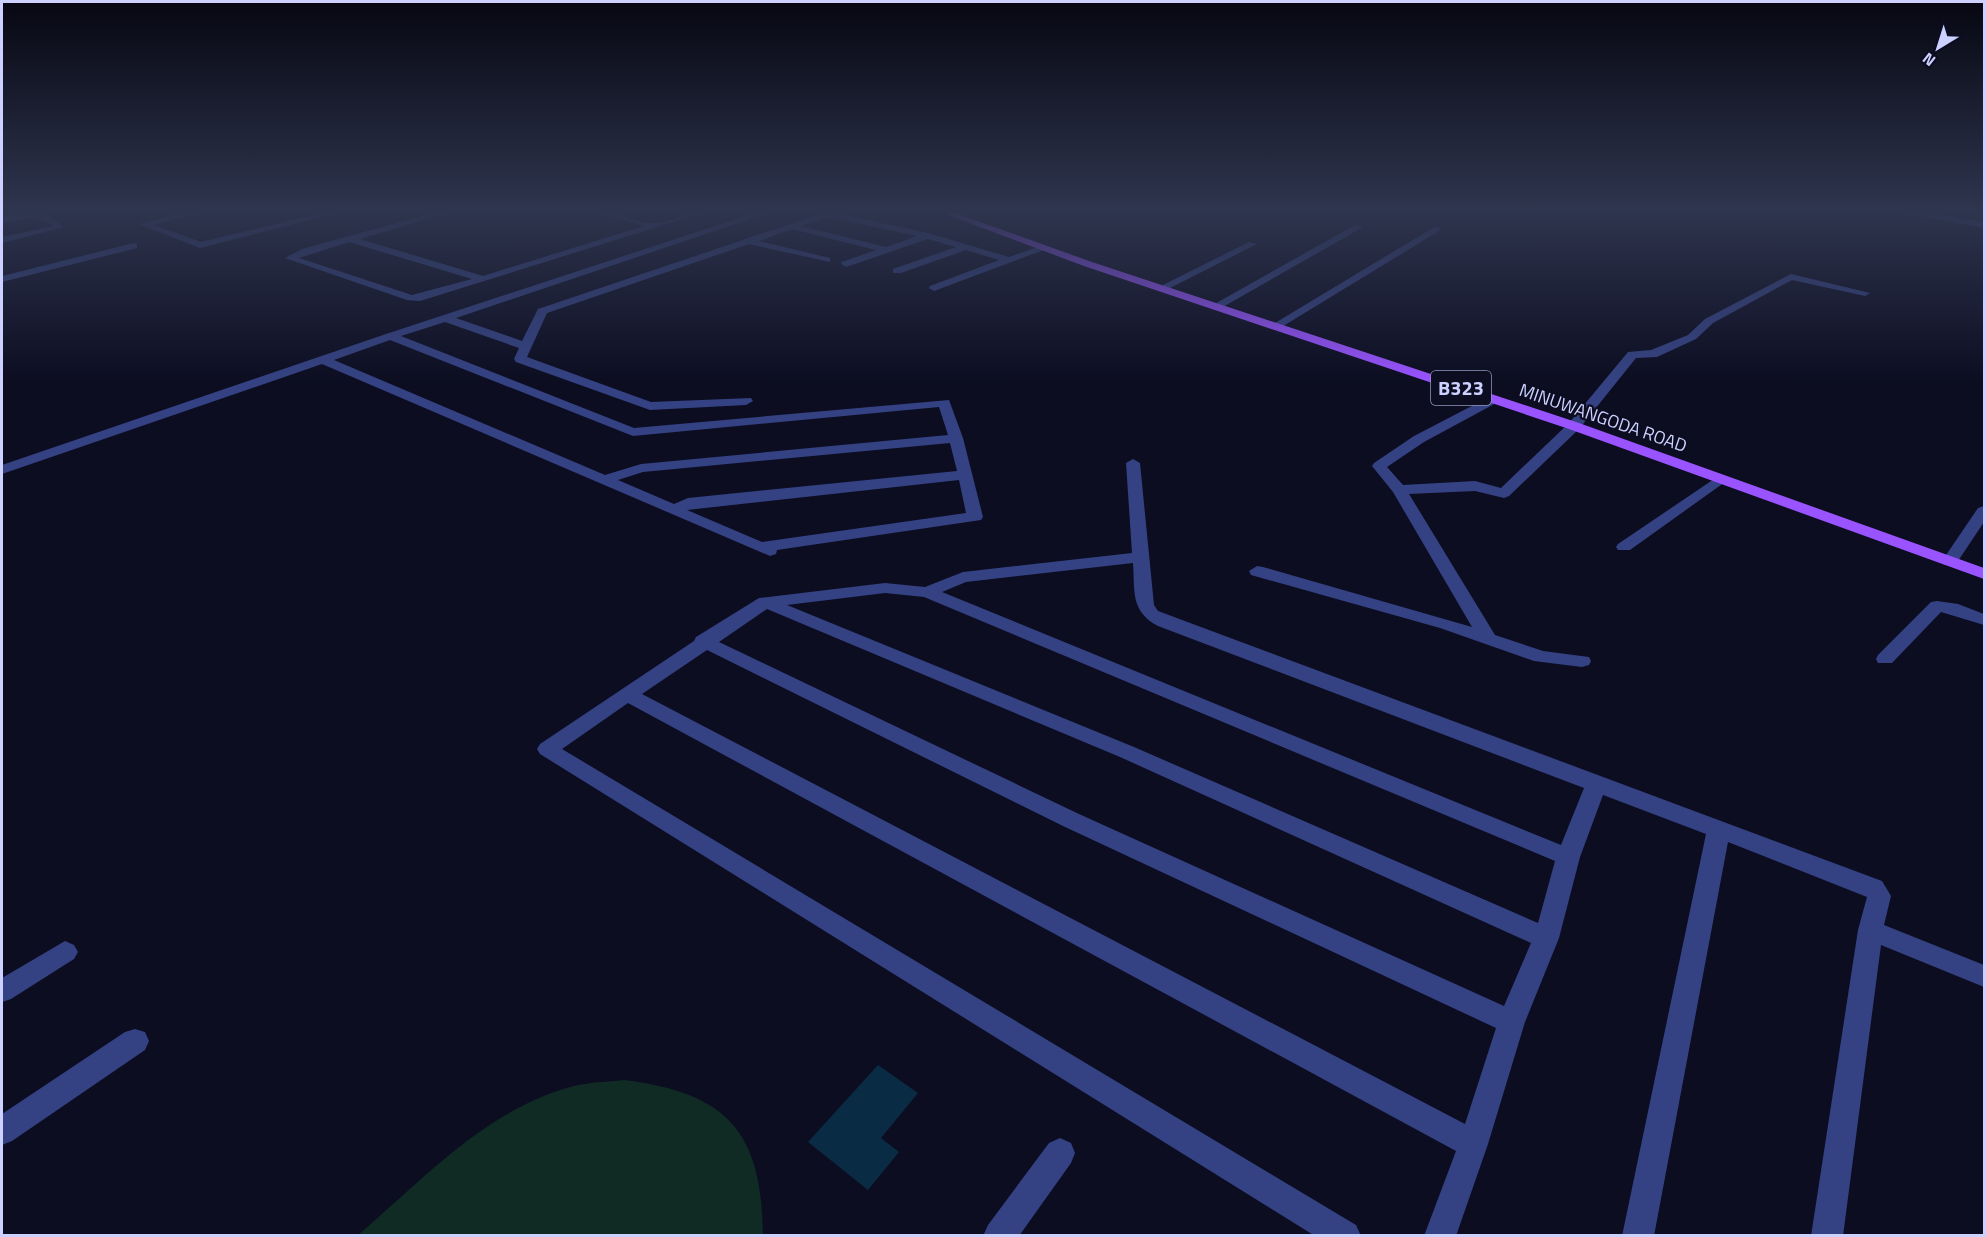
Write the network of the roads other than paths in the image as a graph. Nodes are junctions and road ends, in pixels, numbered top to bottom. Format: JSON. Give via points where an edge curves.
{"nodes":[{"id":1,"x":51,"y":267,"type":"edge"},
{"id":2,"x":316,"y":267,"type":"edge"},
{"id":3,"x":442,"y":267,"type":"edge"},
{"id":4,"x":523,"y":267,"type":"edge"},
{"id":5,"x":600,"y":267,"type":"edge"},
{"id":6,"x":666,"y":267,"type":"edge"},
{"id":7,"x":909,"y":267,"type":"edge"},
{"id":8,"x":991,"y":267,"type":"edge"},
{"id":9,"x":1099,"y":267,"type":"edge"},
{"id":10,"x":1206,"y":267,"type":"edge"},
{"id":11,"x":1287,"y":267,"type":"edge"},
{"id":12,"x":1374,"y":267,"type":"edge"},
{"id":13,"x":897,"y":271,"type":"dead end"},
{"id":14,"x":2,"y":279,"type":"edge"},
{"id":15,"x":483,"y":279,"type":"junction"},
{"id":16,"x":934,"y":288,"type":"dead end"},
{"id":17,"x":1162,"y":288,"type":"junction"},
{"id":18,"x":1865,"y":292,"type":"dead end"},
{"id":19,"x":502,"y":299,"type":"junction"},
{"id":20,"x":1217,"y":306,"type":"junction"},
{"id":21,"x":532,"y":308,"type":"junction"},
{"id":22,"x":445,"y":318,"type":"junction"},
{"id":23,"x":1276,"y":326,"type":"junction"},
{"id":24,"x":390,"y":336,"type":"junction"},
{"id":25,"x":526,"y":346,"type":"junction"},
{"id":26,"x":322,"y":359,"type":"junction"},
{"id":27,"x":1492,"y":399,"type":"junction"},
{"id":28,"x":746,"y":401,"type":"dead end"},
{"id":29,"x":1574,"y":426,"type":"junction"},
{"id":30,"x":956,"y":438,"type":"junction"},
{"id":31,"x":1133,"y":463,"type":"dead end"},
{"id":32,"x":2,"y":470,"type":"edge"},
{"id":33,"x":963,"y":476,"type":"junction"},
{"id":34,"x":1720,"y":479,"type":"junction"},
{"id":35,"x":604,"y":480,"type":"junction"},
{"id":36,"x":1399,"y":490,"type":"junction"},
{"id":37,"x":674,"y":510,"type":"junction"},
{"id":38,"x":1984,"y":511,"type":"edge"},
{"id":39,"x":760,"y":547,"type":"junction"},
{"id":40,"x":1624,"y":547,"type":"dead end"},
{"id":41,"x":777,"y":554,"type":"dead end"},
{"id":42,"x":1139,"y":557,"type":"junction"},
{"id":43,"x":1950,"y":561,"type":"junction"},
{"id":44,"x":1257,"y":571,"type":"dead end"},
{"id":45,"x":1984,"y":574,"type":"edge"},
{"id":46,"x":927,"y":592,"type":"junction"},
{"id":47,"x":765,"y":602,"type":"junction"},
{"id":48,"x":1984,"y":620,"type":"edge"},
{"id":49,"x":1488,"y":638,"type":"junction"},
{"id":50,"x":703,"y":641,"type":"junction"},
{"id":51,"x":1885,"y":659,"type":"dead end"},
{"id":52,"x":1582,"y":661,"type":"dead end"},
{"id":53,"x":626,"y":694,"type":"junction"},
{"id":54,"x":1598,"y":782,"type":"junction"},
{"id":55,"x":1719,"y":828,"type":"junction"},
{"id":56,"x":1568,"y":856,"type":"junction"},
{"id":57,"x":1870,"y":930,"type":"junction"},
{"id":58,"x":1546,"y":938,"type":"junction"},
{"id":59,"x":66,"y":952,"type":"dead end"},
{"id":60,"x":1984,"y":976,"type":"edge"},
{"id":61,"x":2,"y":991,"type":"edge"},
{"id":62,"x":1511,"y":1022,"type":"junction"},
{"id":63,"x":135,"y":1041,"type":"dead end"},
{"id":64,"x":2,"y":1131,"type":"edge"},
{"id":65,"x":1473,"y":1144,"type":"junction"},
{"id":66,"x":1060,"y":1153,"type":"dead end"},
{"id":67,"x":999,"y":1236,"type":"edge"},
{"id":68,"x":1345,"y":1236,"type":"edge"},
{"id":69,"x":1440,"y":1236,"type":"edge"},
{"id":70,"x":1638,"y":1236,"type":"edge"},
{"id":71,"x":1827,"y":1236,"type":"edge"}],
"edges":[{"from":1,"to":14,"type":"street"},
{"from":2,"to":15,"type":"street","via":[[411,298],[431,296]]},
{"from":3,"to":15,"type":"street"},
{"from":4,"to":15,"type":"street"},
{"from":5,"to":19,"type":"street"},
{"from":6,"to":21,"type":"street"},
{"from":7,"to":13,"type":"street"},
{"from":8,"to":16,"type":"street"},
{"from":9,"to":17,"type":"main road","name":"MINUWANGODA ROAD","number":"B323"},
{"from":10,"to":17,"type":"street"},
{"from":11,"to":20,"type":"street"},
{"from":12,"to":23,"type":"street"},
{"from":17,"to":20,"type":"main road","name":"MINUWANGODA ROAD","number":"B323"},
{"from":18,"to":29,"type":"street","via":[[1791,277],[1709,321],[1692,337],[1653,354],[1632,355]]},
{"from":19,"to":21,"type":"street"},
{"from":19,"to":22,"type":"street"},
{"from":20,"to":23,"type":"main road","name":"MINUWANGODA ROAD","number":"B323"},
{"from":21,"to":25,"type":"street"},
{"from":22,"to":24,"type":"street"},
{"from":22,"to":25,"type":"street"},
{"from":23,"to":27,"type":"main road","name":"MINUWANGODA ROAD","number":"B323"},
{"from":24,"to":26,"type":"street"},
{"from":24,"to":30,"type":"street","via":[[633,432],[944,403]]},
{"from":25,"to":28,"type":"street","via":[[520,359],[650,406]]},
{"from":26,"to":32,"type":"street"},
{"from":26,"to":35,"type":"street"},
{"from":27,"to":29,"type":"main road","name":"MINUWANGODA ROAD","number":"B323"},
{"from":27,"to":36,"type":"street","via":[[1379,466]]},
{"from":29,"to":34,"type":"main road","name":"MINUWANGODA ROAD","number":"B323"},
{"from":29,"to":36,"type":"street","via":[[1504,493],[1475,486]]},
{"from":30,"to":33,"type":"street"},
{"from":30,"to":35,"type":"street","via":[[641,468]]},
{"from":31,"to":42,"type":"street"},
{"from":33,"to":37,"type":"street","via":[[688,503]]},
{"from":33,"to":39,"type":"street","via":[[975,518]]},
{"from":34,"to":40,"type":"street"},
{"from":34,"to":43,"type":"main road","name":"MINUWANGODA ROAD","number":"B323"},
{"from":35,"to":37,"type":"street"},
{"from":36,"to":49,"type":"street"},
{"from":37,"to":39,"type":"street"},
{"from":38,"to":43,"type":"street"},
{"from":39,"to":41,"type":"street"},
{"from":42,"to":46,"type":"street","via":[[963,577]]},
{"from":42,"to":54,"type":"street","via":[[1145,605],[1151,615],[1164,622]]},
{"from":43,"to":45,"type":"main road","name":"MINUWANGODA ROAD","number":"B323"},
{"from":44,"to":49,"type":"street"},
{"from":46,"to":47,"type":"street","via":[[885,588]]},
{"from":46,"to":56,"type":"street"},
{"from":47,"to":50,"type":"street"},
{"from":47,"to":58,"type":"street","via":[[1127,752]]},
{"from":48,"to":51,"type":"street","via":[[1937,606]]},
{"from":49,"to":52,"type":"street","via":[[1541,657]]},
{"from":50,"to":53,"type":"street"},
{"from":50,"to":62,"type":"street","via":[[1071,820]]},
{"from":53,"to":65,"type":"street"},
{"from":53,"to":68,"type":"street","via":[[547,749]]},
{"from":54,"to":55,"type":"street"},
{"from":54,"to":56,"type":"street"},
{"from":55,"to":57,"type":"street","via":[[1874,888],[1879,896]]},
{"from":55,"to":70,"type":"street"},
{"from":56,"to":58,"type":"street"},
{"from":57,"to":60,"type":"street"},
{"from":57,"to":71,"type":"street"},
{"from":58,"to":62,"type":"street"},
{"from":59,"to":61,"type":"street"},
{"from":62,"to":65,"type":"street"},
{"from":63,"to":64,"type":"street"},
{"from":65,"to":69,"type":"street"},
{"from":66,"to":67,"type":"street"}]}
